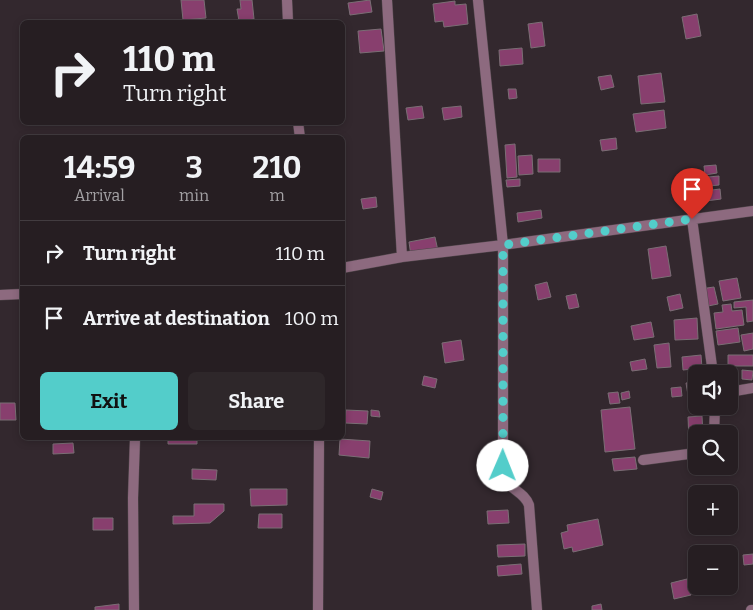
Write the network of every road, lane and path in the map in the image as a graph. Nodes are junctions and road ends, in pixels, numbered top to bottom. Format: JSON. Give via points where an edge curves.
{"nodes":[{"id":1,"x":287,"y":0,"type":"edge"},
{"id":2,"x":387,"y":0,"type":"edge"},
{"id":3,"x":478,"y":0,"type":"edge"},
{"id":4,"x":288,"y":20,"type":"edge"},
{"id":5,"x":753,"y":211,"type":"edge"},
{"id":6,"x":692,"y":219,"type":"junction"},
{"id":7,"x":503,"y":245,"type":"junction"},
{"id":8,"x":402,"y":257,"type":"junction"},
{"id":9,"x":345,"y":267,"type":"edge"},
{"id":10,"x":20,"y":294,"type":"edge"},
{"id":11,"x":0,"y":295,"type":"edge"},
{"id":12,"x":712,"y":365,"type":"edge"},
{"id":13,"x":753,"y":388,"type":"edge"},
{"id":14,"x":738,"y":390,"type":"edge"},
{"id":15,"x":135,"y":440,"type":"edge"},
{"id":16,"x":319,"y":440,"type":"edge"},
{"id":17,"x":688,"y":454,"type":"edge"},
{"id":18,"x":643,"y":460,"type":"dead end"},
{"id":19,"x":134,"y":610,"type":"edge"},
{"id":20,"x":318,"y":610,"type":"edge"},
{"id":21,"x":537,"y":610,"type":"edge"}],
"edges":[{"from":1,"to":4,"type":"street"},
{"from":2,"to":8,"type":"street"},
{"from":3,"to":7,"type":"street"},
{"from":5,"to":6,"type":"street"},
{"from":6,"to":7,"type":"street"},
{"from":6,"to":12,"type":"street"},
{"from":7,"to":8,"type":"street"},
{"from":7,"to":21,"type":"street","via":[[503,471],[508,484],[529,505]]},
{"from":8,"to":9,"type":"street"},
{"from":10,"to":11,"type":"street"},
{"from":13,"to":14,"type":"street"},
{"from":15,"to":19,"type":"street","via":[[132,498]]},
{"from":16,"to":20,"type":"street"},
{"from":17,"to":18,"type":"street"}]}
